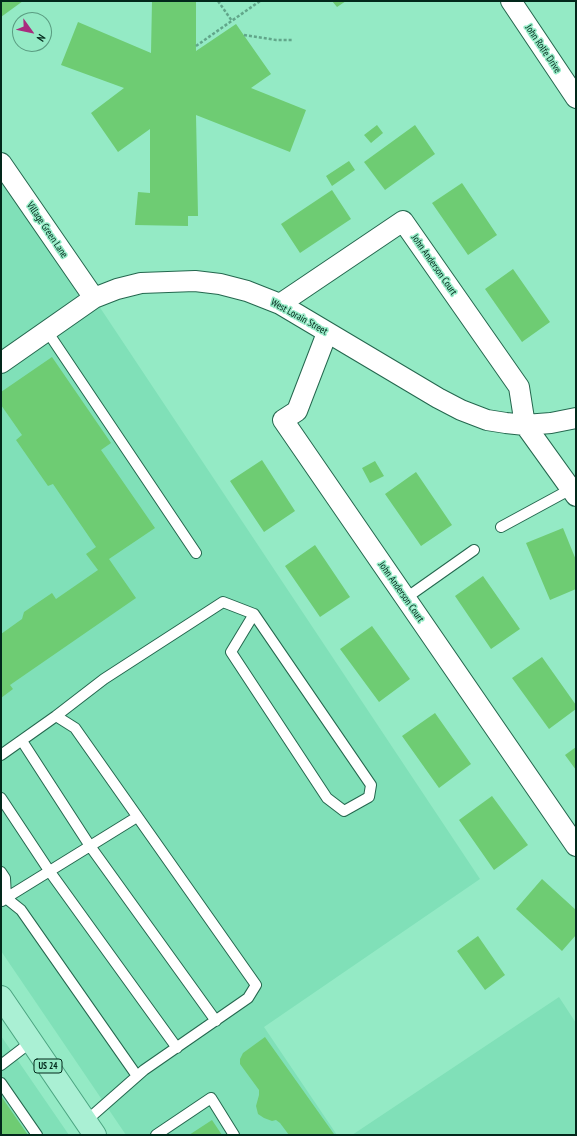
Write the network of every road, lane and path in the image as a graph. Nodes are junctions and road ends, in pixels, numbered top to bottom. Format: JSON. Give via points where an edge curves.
{"nodes":[{"id":1,"x":218,"y":1,"type":"edge"},
{"id":2,"x":260,"y":1,"type":"edge"},
{"id":3,"x":511,"y":1,"type":"edge"},
{"id":4,"x":232,"y":21,"type":"junction"},
{"id":5,"x":244,"y":35,"type":"dead end"},
{"id":6,"x":292,"y":40,"type":"dead end"},
{"id":7,"x":196,"y":46,"type":"dead end"},
{"id":8,"x":576,"y":98,"type":"edge"},
{"id":9,"x":1,"y":163,"type":"edge"},
{"id":10,"x":94,"y":298,"type":"junction"},
{"id":11,"x":280,"y":304,"type":"junction"},
{"id":12,"x":47,"y":331,"type":"junction"},
{"id":13,"x":327,"y":333,"type":"junction"},
{"id":14,"x":1,"y":363,"type":"edge"},
{"id":15,"x":576,"y":418,"type":"edge"},
{"id":16,"x":524,"y":425,"type":"junction"},
{"id":17,"x":574,"y":492,"type":"edge"},
{"id":18,"x":502,"y":526,"type":"dead end"},
{"id":19,"x":474,"y":550,"type":"dead end"},
{"id":20,"x":196,"y":553,"type":"dead end"},
{"id":21,"x":406,"y":598,"type":"junction"},
{"id":22,"x":254,"y":614,"type":"junction"},
{"id":23,"x":56,"y":716,"type":"junction"},
{"id":24,"x":22,"y":741,"type":"junction"},
{"id":25,"x":1,"y":755,"type":"edge"},
{"id":26,"x":1,"y":798,"type":"edge"},
{"id":27,"x":137,"y":817,"type":"junction"},
{"id":28,"x":90,"y":846,"type":"junction"},
{"id":29,"x":576,"y":846,"type":"edge"},
{"id":30,"x":1,"y":872,"type":"edge"},
{"id":31,"x":50,"y":872,"type":"junction"},
{"id":32,"x":4,"y":900,"type":"edge"},
{"id":33,"x":1,"y":997,"type":"edge"},
{"id":34,"x":216,"y":1021,"type":"junction"},
{"id":35,"x":31,"y":1042,"type":"junction"},
{"id":36,"x":177,"y":1048,"type":"junction"},
{"id":37,"x":1,"y":1065,"type":"edge"},
{"id":38,"x":137,"y":1076,"type":"junction"},
{"id":39,"x":1,"y":1083,"type":"edge"},
{"id":40,"x":90,"y":1128,"type":"edge"},
{"id":41,"x":37,"y":1135,"type":"edge"},
{"id":42,"x":156,"y":1135,"type":"edge"},
{"id":43,"x":234,"y":1135,"type":"edge"}],
"edges":[{"from":1,"to":4,"type":"path"},
{"from":2,"to":4,"type":"path"},
{"from":3,"to":8,"type":"street","name":"John Rolfe Drive"},
{"from":4,"to":7,"type":"path"},
{"from":5,"to":6,"type":"path"},
{"from":9,"to":10,"type":"street","name":"Village Green Lane"},
{"from":10,"to":11,"type":"street","name":"West Lorain Street","via":[[141,283],[195,281],[247,291]]},
{"from":10,"to":12,"type":"street","name":"West Lorain Street"},
{"from":11,"to":13,"type":"street","name":"West Lorain Street"},
{"from":11,"to":16,"type":"street","name":"John Anderson Court","via":[[403,221],[519,387]]},
{"from":12,"to":14,"type":"street","name":"West Lorain Street"},
{"from":12,"to":20,"type":"lane"},
{"from":13,"to":16,"type":"street","name":"West Lorain Street","via":[[461,410],[486,420]]},
{"from":13,"to":21,"type":"street","name":"John Anderson Court","via":[[296,411],[284,420]]},
{"from":15,"to":16,"type":"street","name":"West Lorain Street"},
{"from":16,"to":17,"type":"street","name":"John Anderson Court"},
{"from":17,"to":18,"type":"lane"},
{"from":19,"to":21,"type":"lane"},
{"from":21,"to":29,"type":"street","name":"John Anderson Court"},
{"from":22,"to":22,"type":"lane","via":[[371,785],[369,797],[344,812],[327,798],[231,652]]},
{"from":22,"to":23,"type":"lane","via":[[223,602],[104,679]]},
{"from":23,"to":24,"type":"lane"},
{"from":23,"to":27,"type":"lane","via":[[75,728]]},
{"from":24,"to":25,"type":"lane"},
{"from":24,"to":28,"type":"lane"},
{"from":26,"to":31,"type":"lane"},
{"from":27,"to":28,"type":"lane"},
{"from":27,"to":34,"type":"lane","via":[[256,985],[248,998]]},
{"from":28,"to":31,"type":"lane"},
{"from":28,"to":34,"type":"lane"},
{"from":30,"to":32,"type":"lane","via":[[5,878]]},
{"from":31,"to":32,"type":"lane"},
{"from":31,"to":36,"type":"lane"},
{"from":32,"to":38,"type":"lane","via":[[21,910]]},
{"from":33,"to":35,"type":"main road","number":"US 24"},
{"from":34,"to":36,"type":"lane"},
{"from":35,"to":37,"type":"lane"},
{"from":35,"to":40,"type":"main road","number":"US 24"},
{"from":36,"to":38,"type":"lane"},
{"from":38,"to":40,"type":"lane"},
{"from":39,"to":41,"type":"lane"},
{"from":42,"to":43,"type":"lane","via":[[211,1098]]}]}
